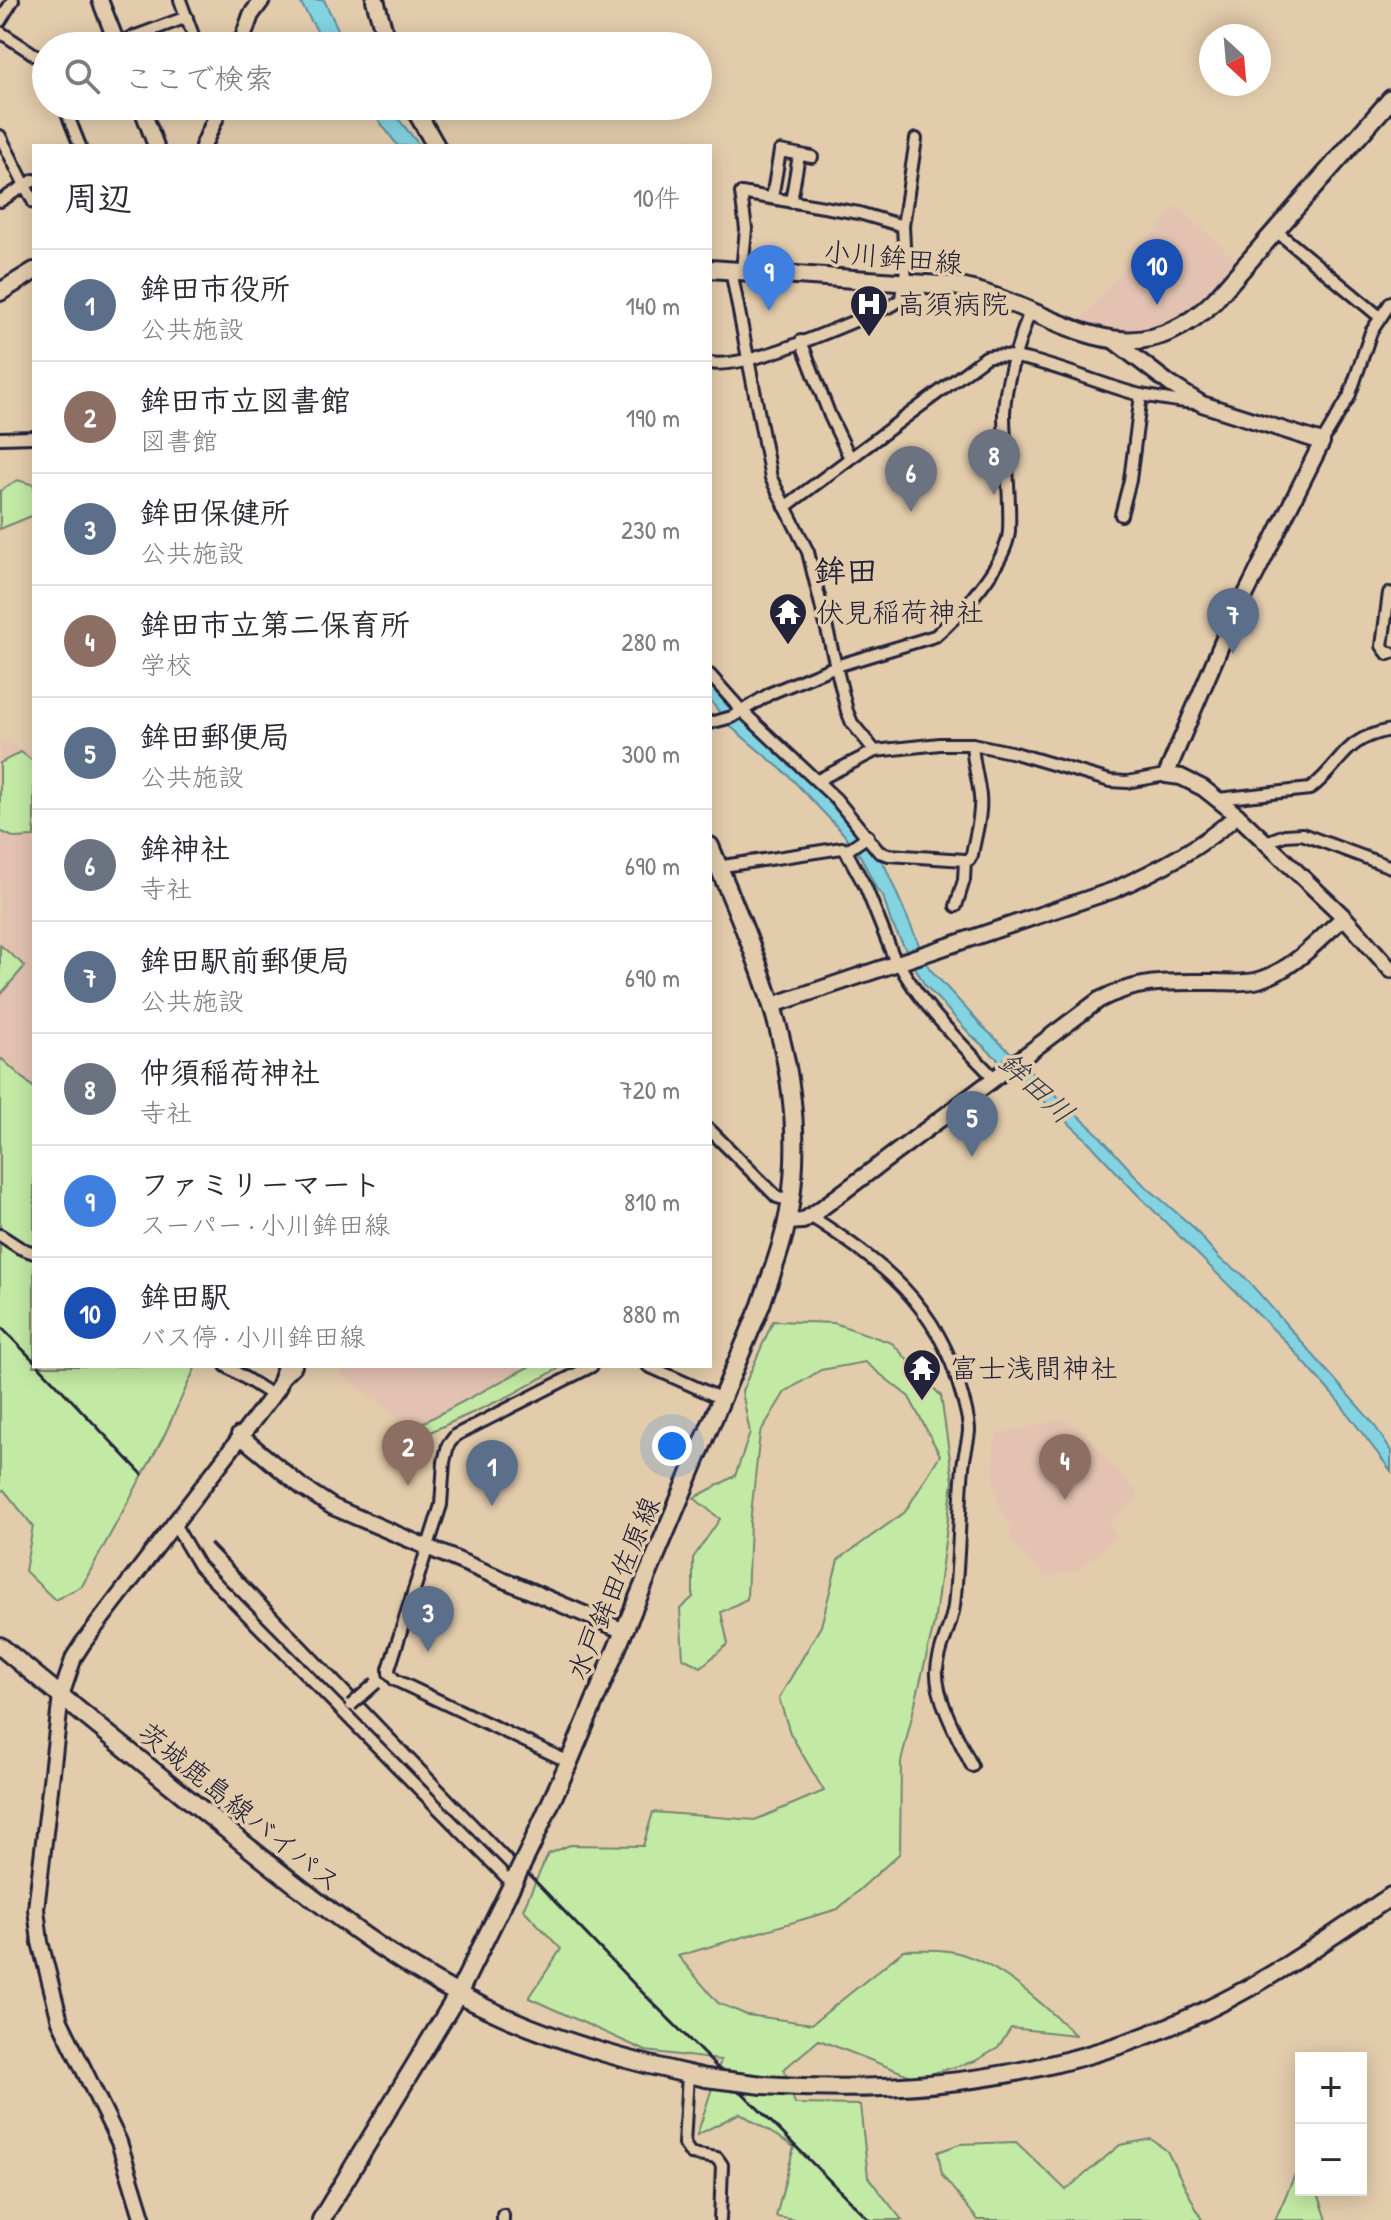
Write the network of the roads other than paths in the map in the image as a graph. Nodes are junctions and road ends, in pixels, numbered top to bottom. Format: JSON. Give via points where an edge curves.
{"nodes":[{"id":1,"x":13,"y":0,"type":"edge"},
{"id":2,"x":100,"y":0,"type":"edge"},
{"id":3,"x":180,"y":0,"type":"edge"},
{"id":4,"x":262,"y":0,"type":"edge"},
{"id":5,"x":375,"y":0,"type":"edge"},
{"id":6,"x":187,"y":17,"type":"junction"},
{"id":7,"x":0,"y":21,"type":"edge"},
{"id":8,"x":0,"y":32,"type":"edge"},
{"id":9,"x":111,"y":32,"type":"edge"},
{"id":10,"x":148,"y":32,"type":"edge"},
{"id":11,"x":192,"y":32,"type":"edge"},
{"id":12,"x":244,"y":32,"type":"edge"},
{"id":13,"x":384,"y":32,"type":"edge"},
{"id":14,"x":32,"y":53,"type":"edge"},
{"id":15,"x":1391,"y":99,"type":"edge"},
{"id":16,"x":70,"y":120,"type":"edge"},
{"id":17,"x":146,"y":120,"type":"edge"},
{"id":18,"x":215,"y":120,"type":"edge"},
{"id":19,"x":421,"y":120,"type":"edge"},
{"id":20,"x":0,"y":136,"type":"edge"},
{"id":21,"x":916,"y":139,"type":"dead end"},
{"id":22,"x":79,"y":144,"type":"edge"},
{"id":23,"x":155,"y":144,"type":"edge"},
{"id":24,"x":204,"y":144,"type":"edge"},
{"id":25,"x":435,"y":144,"type":"edge"},
{"id":26,"x":799,"y":155,"type":"junction"},
{"id":27,"x":812,"y":157,"type":"dead end"},
{"id":28,"x":32,"y":181,"type":"edge"},
{"id":29,"x":24,"y":186,"type":"junction"},
{"id":30,"x":772,"y":198,"type":"junction"},
{"id":31,"x":32,"y":200,"type":"edge"},
{"id":32,"x":0,"y":201,"type":"edge"},
{"id":33,"x":791,"y":202,"type":"junction"},
{"id":34,"x":903,"y":226,"type":"junction"},
{"id":35,"x":1276,"y":231,"type":"junction"},
{"id":36,"x":712,"y":269,"type":"edge"},
{"id":37,"x":736,"y":270,"type":"junction"},
{"id":38,"x":32,"y":272,"type":"edge"},
{"id":39,"x":904,"y":282,"type":"junction"},
{"id":40,"x":0,"y":292,"type":"edge"},
{"id":41,"x":1391,"y":302,"type":"edge"},
{"id":42,"x":1030,"y":311,"type":"junction"},
{"id":43,"x":1380,"y":317,"type":"junction"},
{"id":44,"x":801,"y":341,"type":"junction"},
{"id":45,"x":1114,"y":341,"type":"junction"},
{"id":46,"x":1015,"y":357,"type":"junction"},
{"id":47,"x":748,"y":359,"type":"junction"},
{"id":48,"x":712,"y":363,"type":"edge"},
{"id":49,"x":1141,"y":395,"type":"junction"},
{"id":50,"x":1202,"y":404,"type":"junction"},
{"id":51,"x":32,"y":437,"type":"edge"},
{"id":52,"x":0,"y":438,"type":"edge"},
{"id":53,"x":1322,"y":442,"type":"junction"},
{"id":54,"x":850,"y":458,"type":"junction"},
{"id":55,"x":785,"y":507,"type":"junction"},
{"id":56,"x":1121,"y":515,"type":"dead end"},
{"id":57,"x":1389,"y":593,"type":"dead end"},
{"id":58,"x":1391,"y":653,"type":"edge"},
{"id":59,"x":836,"y":666,"type":"junction"},
{"id":60,"x":712,"y":677,"type":"edge"},
{"id":61,"x":740,"y":712,"type":"junction"},
{"id":62,"x":714,"y":722,"type":"edge"},
{"id":63,"x":1391,"y":730,"type":"edge"},
{"id":64,"x":972,"y":744,"type":"junction"},
{"id":65,"x":875,"y":751,"type":"junction"},
{"id":66,"x":1166,"y":775,"type":"junction"},
{"id":67,"x":818,"y":780,"type":"junction"},
{"id":68,"x":1218,"y":799,"type":"junction"},
{"id":69,"x":1237,"y":815,"type":"junction"},
{"id":70,"x":866,"y":837,"type":"junction"},
{"id":71,"x":1266,"y":842,"type":"junction"},
{"id":72,"x":847,"y":850,"type":"junction"},
{"id":73,"x":965,"y":860,"type":"junction"},
{"id":74,"x":714,"y":867,"type":"edge"},
{"id":75,"x":1391,"y":867,"type":"edge"},
{"id":76,"x":956,"y":906,"type":"dead end"},
{"id":77,"x":1344,"y":917,"type":"junction"},
{"id":78,"x":899,"y":962,"type":"junction"},
{"id":79,"x":1391,"y":970,"type":"edge"},
{"id":80,"x":773,"y":1005,"type":"junction"},
{"id":81,"x":996,"y":1077,"type":"junction"},
{"id":82,"x":712,"y":1132,"type":"edge"},
{"id":83,"x":791,"y":1201,"type":"junction"},
{"id":84,"x":810,"y":1216,"type":"junction"},
{"id":85,"x":787,"y":1222,"type":"junction"},
{"id":86,"x":0,"y":1235,"type":"edge"},
{"id":87,"x":32,"y":1252,"type":"edge"},
{"id":88,"x":229,"y":1368,"type":"edge"},
{"id":89,"x":284,"y":1368,"type":"edge"},
{"id":90,"x":294,"y":1368,"type":"edge"},
{"id":91,"x":588,"y":1368,"type":"edge"},
{"id":92,"x":652,"y":1368,"type":"edge"},
{"id":93,"x":281,"y":1381,"type":"junction"},
{"id":94,"x":272,"y":1395,"type":"junction"},
{"id":95,"x":720,"y":1398,"type":"junction"},
{"id":96,"x":239,"y":1435,"type":"junction"},
{"id":97,"x":173,"y":1522,"type":"junction"},
{"id":98,"x":428,"y":1547,"type":"junction"},
{"id":99,"x":624,"y":1631,"type":"junction"},
{"id":100,"x":0,"y":1646,"type":"edge"},
{"id":101,"x":389,"y":1673,"type":"junction"},
{"id":102,"x":61,"y":1696,"type":"junction"},
{"id":103,"x":348,"y":1709,"type":"junction"},
{"id":104,"x":569,"y":1762,"type":"junction"},
{"id":105,"x":972,"y":1766,"type":"dead end"},
{"id":106,"x":515,"y":1881,"type":"junction"},
{"id":107,"x":1391,"y":1896,"type":"edge"},
{"id":108,"x":458,"y":1994,"type":"junction"},
{"id":109,"x":688,"y":2074,"type":"junction"},
{"id":110,"x":143,"y":2220,"type":"edge"},
{"id":111,"x":321,"y":2220,"type":"edge"},
{"id":112,"x":720,"y":2220,"type":"edge"}],
"edges":[{"from":1,"to":7,"type":"street"},
{"from":2,"to":9,"type":"street"},
{"from":3,"to":6,"type":"street"},
{"from":4,"to":12,"type":"street"},
{"from":5,"to":13,"type":"main road"},
{"from":6,"to":10,"type":"street"},
{"from":6,"to":11,"type":"street"},
{"from":8,"to":14,"type":"street"},
{"from":15,"to":35,"type":"main road","name":"小川鉾田線"},
{"from":16,"to":22,"type":"street"},
{"from":17,"to":23,"type":"street"},
{"from":18,"to":24,"type":"street"},
{"from":19,"to":25,"type":"main road"},
{"from":20,"to":29,"type":"street"},
{"from":21,"to":34,"type":"street"},
{"from":26,"to":27,"type":"street"},
{"from":26,"to":30,"type":"street","via":[[780,151]]},
{"from":26,"to":33,"type":"street"},
{"from":28,"to":29,"type":"street"},
{"from":29,"to":31,"type":"street"},
{"from":29,"to":32,"type":"street"},
{"from":30,"to":33,"type":"street"},
{"from":30,"to":37,"type":"street","via":[[741,193],[746,229]]},
{"from":33,"to":34,"type":"street"},
{"from":34,"to":39,"type":"street"},
{"from":35,"to":43,"type":"street"},
{"from":35,"to":45,"type":"main road","name":"小川鉾田線","via":[[1214,301],[1187,323],[1156,336]]},
{"from":36,"to":37,"type":"main road","name":"小川鉾田線"},
{"from":37,"to":39,"type":"main road","name":"小川鉾田線"},
{"from":37,"to":47,"type":"street"},
{"from":38,"to":40,"type":"main road"},
{"from":39,"to":42,"type":"main road","name":"小川鉾田線","via":[[966,288]]},
{"from":39,"to":44,"type":"street","via":[[901,299],[893,305]]},
{"from":41,"to":43,"type":"street"},
{"from":42,"to":45,"type":"main road","name":"小川鉾田線"},
{"from":42,"to":46,"type":"street"},
{"from":43,"to":53,"type":"street","via":[[1349,397]]},
{"from":44,"to":47,"type":"street"},
{"from":44,"to":54,"type":"street"},
{"from":45,"to":50,"type":"street"},
{"from":46,"to":49,"type":"street"},
{"from":46,"to":54,"type":"street","via":[[986,357]]},
{"from":46,"to":59,"type":"street","via":[[1004,410],[1009,533],[995,567],[935,636]]},
{"from":47,"to":48,"type":"street"},
{"from":47,"to":55,"type":"street","via":[[771,478]]},
{"from":49,"to":50,"type":"street"},
{"from":49,"to":56,"type":"street"},
{"from":50,"to":53,"type":"street"},
{"from":51,"to":52,"type":"street"},
{"from":53,"to":66,"type":"street","via":[[1225,636]]},
{"from":54,"to":55,"type":"street"},
{"from":55,"to":59,"type":"street","via":[[808,552]]},
{"from":57,"to":58,"type":"street","via":[[1382,646]]},
{"from":59,"to":61,"type":"street"},
{"from":59,"to":65,"type":"street","via":[[852,723]]},
{"from":60,"to":61,"type":"street"},
{"from":61,"to":62,"type":"street"},
{"from":61,"to":67,"type":"street"},
{"from":63,"to":68,"type":"street","via":[[1352,744],[1310,789]]},
{"from":64,"to":65,"type":"street"},
{"from":64,"to":66,"type":"street","via":[[1110,781]]},
{"from":64,"to":73,"type":"street","via":[[980,815],[972,855]]},
{"from":65,"to":67,"type":"street"},
{"from":66,"to":68,"type":"street","via":[[1192,782]]},
{"from":67,"to":70,"type":"street"},
{"from":68,"to":69,"type":"street"},
{"from":69,"to":71,"type":"street"},
{"from":69,"to":78,"type":"street","via":[[1195,848],[1143,877]]},
{"from":70,"to":72,"type":"street"},
{"from":70,"to":73,"type":"street","via":[[889,855]]},
{"from":71,"to":75,"type":"street","via":[[1302,834]]},
{"from":71,"to":77,"type":"street"},
{"from":72,"to":74,"type":"street"},
{"from":72,"to":78,"type":"street"},
{"from":73,"to":76,"type":"street"},
{"from":74,"to":80,"type":"main road","name":"水戸鉾田佐原線"},
{"from":77,"to":79,"type":"street"},
{"from":77,"to":81,"type":"street","via":[[1293,963],[1258,980],[1155,982],[1099,1000]]},
{"from":78,"to":80,"type":"street"},
{"from":78,"to":81,"type":"street","via":[[929,1009]]},
{"from":80,"to":83,"type":"main road","name":"水戸鉾田佐原線","via":[[792,1095]]},
{"from":81,"to":84,"type":"street"},
{"from":82,"to":83,"type":"street","via":[[777,1197]]},
{"from":83,"to":85,"type":"main road","name":"水戸鉾田佐原線"},
{"from":84,"to":85,"type":"street"},
{"from":84,"to":105,"type":"street","via":[[892,1273],[925,1312],[956,1372],[969,1431],[953,1616],[937,1670],[949,1717]]},
{"from":85,"to":95,"type":"main road","name":"水戸鉾田佐原線","via":[[761,1305]]},
{"from":86,"to":87,"type":"street"},
{"from":88,"to":94,"type":"street"},
{"from":89,"to":93,"type":"street"},
{"from":90,"to":93,"type":"street"},
{"from":91,"to":98,"type":"street","via":[[456,1435],[448,1445],[441,1505]]},
{"from":92,"to":95,"type":"street"},
{"from":93,"to":94,"type":"street"},
{"from":94,"to":96,"type":"street"},
{"from":95,"to":99,"type":"main road","name":"水戸鉾田佐原線"},
{"from":96,"to":97,"type":"street"},
{"from":96,"to":98,"type":"street","via":[[333,1507]]},
{"from":97,"to":102,"type":"street","via":[[74,1657]]},
{"from":97,"to":103,"type":"street","via":[[199,1566]]},
{"from":98,"to":99,"type":"street"},
{"from":98,"to":101,"type":"street"},
{"from":99,"to":104,"type":"main road","name":"水戸鉾田佐原線"},
{"from":100,"to":102,"type":"main road","name":"茨城鹿島線バイパス"},
{"from":101,"to":103,"type":"street","bridge":true},
{"from":101,"to":104,"type":"street"},
{"from":102,"to":108,"type":"main road","name":"茨城鹿島線バイパス","via":[[345,1924]]},
{"from":102,"to":110,"type":"street","via":[[36,1894],[40,1942],[60,2021],[119,2142]]},
{"from":103,"to":106,"type":"street"},
{"from":104,"to":106,"type":"main road","name":"水戸鉾田佐原線","bridge":true},
{"from":106,"to":108,"type":"main road","name":"水戸鉾田佐原線"},
{"from":107,"to":109,"type":"main road","name":"茨城鹿島線バイパス","bridge":true,"via":[[1270,1977],[1182,2021],[1037,2067],[915,2087],[821,2089]]},
{"from":108,"to":109,"type":"main road","name":"茨城鹿島線バイパス","via":[[543,2033]]},
{"from":108,"to":111,"type":"main road","name":"水戸鉾田佐原線"},
{"from":109,"to":112,"type":"street","via":[[684,2144],[691,2154],[717,2158],[722,2165]]}]}
